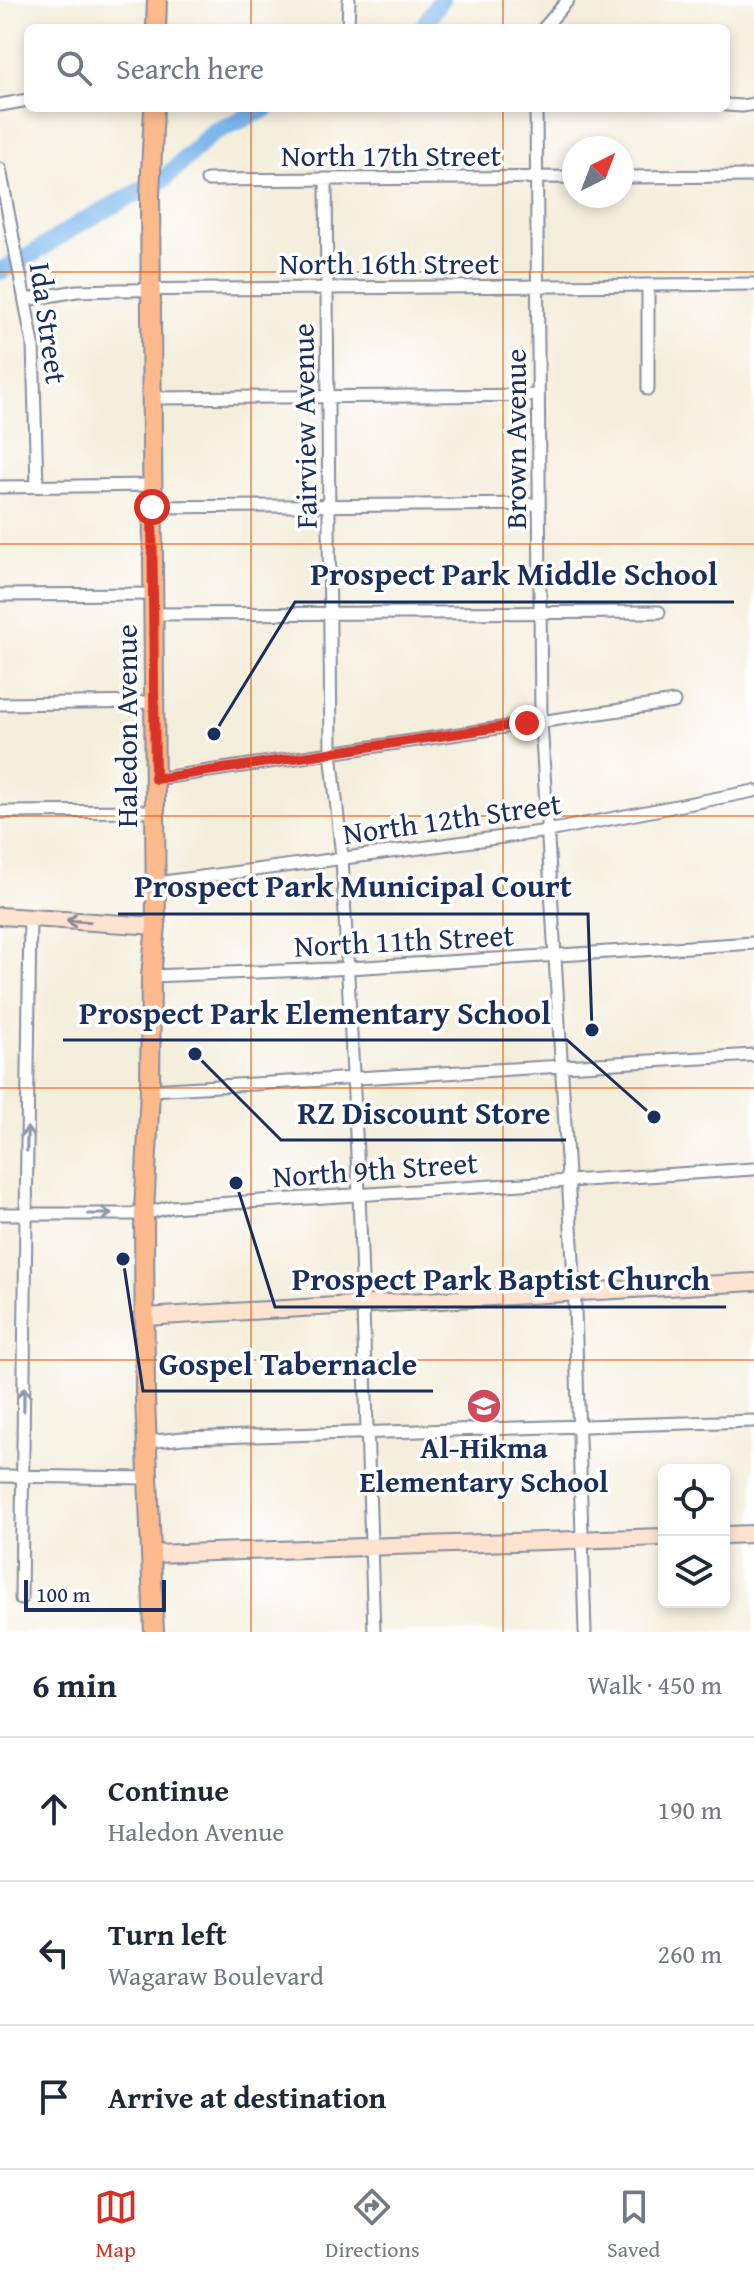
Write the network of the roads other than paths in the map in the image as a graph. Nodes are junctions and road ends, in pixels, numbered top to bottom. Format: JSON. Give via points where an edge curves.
{"nodes":[{"id":1,"x":157,"y":0,"type":"edge"},
{"id":2,"x":349,"y":0,"type":"edge"},
{"id":3,"x":568,"y":0,"type":"edge"},
{"id":4,"x":156,"y":24,"type":"edge"},
{"id":5,"x":348,"y":24,"type":"edge"},
{"id":6,"x":547,"y":24,"type":"edge"},
{"id":7,"x":24,"y":101,"type":"edge"},
{"id":8,"x":754,"y":104,"type":"edge"},
{"id":9,"x":0,"y":105,"type":"edge"},
{"id":10,"x":730,"y":105,"type":"edge"},
{"id":11,"x":154,"y":112,"type":"edge"},
{"id":12,"x":536,"y":112,"type":"edge"},
{"id":13,"x":0,"y":169,"type":"edge"},
{"id":14,"x":754,"y":176,"type":"edge"},
{"id":15,"x":562,"y":177,"type":"edge"},
{"id":16,"x":634,"y":177,"type":"edge"},
{"id":17,"x":536,"y":178,"type":"junction"},
{"id":18,"x":326,"y":179,"type":"junction"},
{"id":19,"x":207,"y":180,"type":"dead end"},
{"id":20,"x":754,"y":284,"type":"edge"},
{"id":21,"x":648,"y":285,"type":"junction"},
{"id":22,"x":327,"y":287,"type":"junction"},
{"id":23,"x":537,"y":287,"type":"junction"},
{"id":24,"x":151,"y":289,"type":"junction"},
{"id":25,"x":25,"y":300,"type":"junction"},
{"id":26,"x":648,"y":389,"type":"dead end"},
{"id":27,"x":538,"y":395,"type":"junction"},
{"id":28,"x":328,"y":397,"type":"junction"},
{"id":29,"x":152,"y":398,"type":"junction"},
{"id":30,"x":152,"y":485,"type":"junction"},
{"id":31,"x":37,"y":486,"type":"junction"},
{"id":32,"x":0,"y":487,"type":"edge"},
{"id":33,"x":539,"y":504,"type":"junction"},
{"id":34,"x":329,"y":505,"type":"junction"},
{"id":35,"x":152,"y":507,"type":"junction"},
{"id":36,"x":153,"y":594,"type":"junction"},
{"id":37,"x":0,"y":595,"type":"edge"},
{"id":38,"x":659,"y":612,"type":"dead end"},
{"id":39,"x":540,"y":613,"type":"junction"},
{"id":40,"x":154,"y":614,"type":"junction"},
{"id":41,"x":330,"y":614,"type":"junction"},
{"id":42,"x":155,"y":702,"type":"junction"},
{"id":43,"x":674,"y":702,"type":"dead end"},
{"id":44,"x":0,"y":704,"type":"edge"},
{"id":45,"x":541,"y":721,"type":"junction"},
{"id":46,"x":331,"y":751,"type":"junction"},
{"id":47,"x":155,"y":779,"type":"junction"},
{"id":48,"x":754,"y":791,"type":"edge"},
{"id":49,"x":155,"y":811,"type":"junction"},
{"id":50,"x":0,"y":812,"type":"edge"},
{"id":51,"x":548,"y":831,"type":"junction"},
{"id":52,"x":342,"y":857,"type":"junction"},
{"id":53,"x":156,"y":883,"type":"junction"},
{"id":54,"x":0,"y":916,"type":"edge"},
{"id":55,"x":30,"y":918,"type":"junction"},
{"id":56,"x":156,"y":926,"type":"junction"},
{"id":57,"x":754,"y":943,"type":"edge"},
{"id":58,"x":555,"y":955,"type":"junction"},
{"id":59,"x":345,"y":968,"type":"junction"},
{"id":60,"x":151,"y":976,"type":"junction"},
{"id":61,"x":754,"y":1055,"type":"edge"},
{"id":62,"x":562,"y":1067,"type":"junction"},
{"id":63,"x":352,"y":1080,"type":"junction"},
{"id":64,"x":150,"y":1090,"type":"junction"},
{"id":65,"x":754,"y":1169,"type":"edge"},
{"id":66,"x":569,"y":1180,"type":"junction"},
{"id":67,"x":359,"y":1193,"type":"junction"},
{"id":68,"x":0,"y":1214,"type":"edge"},
{"id":69,"x":144,"y":1214,"type":"junction"},
{"id":70,"x":26,"y":1215,"type":"junction"},
{"id":71,"x":754,"y":1282,"type":"edge"},
{"id":72,"x":575,"y":1293,"type":"junction"},
{"id":73,"x":364,"y":1306,"type":"junction"},
{"id":74,"x":145,"y":1317,"type":"junction"},
{"id":75,"x":754,"y":1421,"type":"edge"},
{"id":76,"x":578,"y":1426,"type":"junction"},
{"id":77,"x":368,"y":1433,"type":"junction"},
{"id":78,"x":147,"y":1442,"type":"junction"},
{"id":79,"x":0,"y":1476,"type":"edge"},
{"id":80,"x":23,"y":1477,"type":"junction"},
{"id":81,"x":149,"y":1478,"type":"junction"},
{"id":82,"x":754,"y":1534,"type":"edge"},
{"id":83,"x":730,"y":1535,"type":"edge"},
{"id":84,"x":658,"y":1537,"type":"edge"},
{"id":85,"x":582,"y":1539,"type":"junction"},
{"id":86,"x":371,"y":1547,"type":"junction"},
{"id":87,"x":152,"y":1554,"type":"junction"},
{"id":88,"x":21,"y":1599,"type":"dead end"},
{"id":89,"x":154,"y":1632,"type":"edge"},
{"id":90,"x":374,"y":1632,"type":"edge"},
{"id":91,"x":585,"y":1632,"type":"edge"}],
"edges":[{"from":1,"to":4,"type":"main road"},
{"from":2,"to":5,"type":"street"},
{"from":3,"to":6,"type":"street"},
{"from":7,"to":9,"type":"street"},
{"from":8,"to":10,"type":"street"},
{"from":11,"to":24,"type":"main road","name":"Haledon Avenue"},
{"from":12,"to":17,"type":"street","name":"Brown Avenue"},
{"from":13,"to":25,"type":"street","name":"Ida Street"},
{"from":14,"to":16,"type":"street"},
{"from":15,"to":17,"type":"street","name":"North 17th Street"},
{"from":17,"to":18,"type":"street","name":"North 17th Street"},
{"from":17,"to":23,"type":"street","name":"Brown Avenue"},
{"from":18,"to":19,"type":"street","name":"North 17th Street"},
{"from":18,"to":22,"type":"street","name":"Fairview Avenue"},
{"from":20,"to":21,"type":"street","name":"North 16th Street"},
{"from":21,"to":23,"type":"street","name":"North 16th Street"},
{"from":21,"to":26,"type":"street"},
{"from":22,"to":23,"type":"street","name":"North 16th Street"},
{"from":22,"to":24,"type":"street","name":"North 16th Street"},
{"from":22,"to":28,"type":"street","name":"Fairview Avenue"},
{"from":23,"to":27,"type":"street","name":"Brown Avenue"},
{"from":24,"to":25,"type":"street","name":"North 16th Street","via":[[77,291]]},
{"from":24,"to":29,"type":"main road","name":"Haledon Avenue"},
{"from":25,"to":31,"type":"street","name":"Ida Street","via":[[35,361]]},
{"from":27,"to":28,"type":"street"},
{"from":27,"to":33,"type":"street","name":"Brown Avenue"},
{"from":28,"to":29,"type":"street"},
{"from":28,"to":34,"type":"street","name":"Fairview Avenue"},
{"from":29,"to":30,"type":"main road","name":"Haledon Avenue"},
{"from":30,"to":31,"type":"street"},
{"from":30,"to":35,"type":"main road","name":"Haledon Avenue"},
{"from":31,"to":32,"type":"street"},
{"from":33,"to":34,"type":"street"},
{"from":33,"to":39,"type":"street","name":"Brown Avenue"},
{"from":34,"to":35,"type":"street"},
{"from":34,"to":41,"type":"street","name":"Fairview Avenue"},
{"from":35,"to":36,"type":"main road","name":"Haledon Avenue"},
{"from":36,"to":37,"type":"street"},
{"from":36,"to":40,"type":"main road","name":"Haledon Avenue"},
{"from":38,"to":39,"type":"street"},
{"from":39,"to":41,"type":"street"},
{"from":39,"to":45,"type":"street","name":"Brown Avenue"},
{"from":40,"to":41,"type":"street"},
{"from":40,"to":42,"type":"main road","name":"Haledon Avenue"},
{"from":41,"to":46,"type":"street","name":"Fairview Avenue"},
{"from":42,"to":44,"type":"street"},
{"from":42,"to":47,"type":"main road","name":"Haledon Avenue"},
{"from":43,"to":45,"type":"street"},
{"from":45,"to":46,"type":"street"},
{"from":45,"to":51,"type":"street","name":"Brown Avenue"},
{"from":46,"to":47,"type":"street"},
{"from":46,"to":52,"type":"street","name":"Fairview Avenue"},
{"from":47,"to":49,"type":"main road","name":"Haledon Avenue"},
{"from":48,"to":51,"type":"street","name":"North 12th Street"},
{"from":49,"to":50,"type":"street"},
{"from":49,"to":53,"type":"main road","name":"Haledon Avenue"},
{"from":51,"to":52,"type":"street","name":"North 12th Street"},
{"from":51,"to":58,"type":"street","name":"Brown Avenue"},
{"from":52,"to":53,"type":"street","name":"North 12th Street"},
{"from":52,"to":59,"type":"street","name":"Fairview Avenue"},
{"from":53,"to":56,"type":"main road","name":"Haledon Avenue"},
{"from":54,"to":55,"type":"street"},
{"from":56,"to":55,"type":"street","one_way":true},
{"from":70,"to":55,"type":"street","one_way":true},
{"from":56,"to":60,"type":"main road","name":"Haledon Avenue"},
{"from":57,"to":58,"type":"street","name":"North 11th Street"},
{"from":58,"to":59,"type":"street","name":"North 11th Street"},
{"from":58,"to":62,"type":"street","name":"Brown Avenue"},
{"from":59,"to":60,"type":"street","name":"North 11th Street"},
{"from":59,"to":63,"type":"street","name":"Fairview Avenue"},
{"from":60,"to":64,"type":"main road","name":"Haledon Avenue"},
{"from":61,"to":62,"type":"street"},
{"from":62,"to":63,"type":"street"},
{"from":62,"to":66,"type":"street","name":"Brown Avenue"},
{"from":63,"to":64,"type":"street"},
{"from":63,"to":67,"type":"street","name":"Fairview Avenue"},
{"from":64,"to":69,"type":"main road","name":"Haledon Avenue"},
{"from":65,"to":66,"type":"street","name":"North 9th Street"},
{"from":66,"to":67,"type":"street","name":"North 9th Street"},
{"from":66,"to":72,"type":"street","name":"Brown Avenue"},
{"from":67,"to":69,"type":"street","name":"North 9th Street","via":[[170,1207]]},
{"from":67,"to":73,"type":"street","name":"Fairview Avenue"},
{"from":68,"to":70,"type":"street","name":"North 9th Street"},
{"from":70,"to":69,"type":"street","name":"North 9th Street","one_way":true},
{"from":69,"to":74,"type":"main road","name":"Haledon Avenue"},
{"from":80,"to":70,"type":"street","one_way":true},
{"from":71,"to":72,"type":"street"},
{"from":72,"to":73,"type":"street"},
{"from":72,"to":76,"type":"street","name":"Brown Avenue"},
{"from":73,"to":74,"type":"street"},
{"from":73,"to":77,"type":"street","name":"Fairview Avenue"},
{"from":74,"to":78,"type":"main road","name":"Haledon Avenue"},
{"from":75,"to":76,"type":"street"},
{"from":76,"to":77,"type":"street"},
{"from":76,"to":85,"type":"street","name":"Brown Avenue"},
{"from":77,"to":78,"type":"street"},
{"from":77,"to":86,"type":"street","name":"Fairview Avenue"},
{"from":78,"to":81,"type":"main road","name":"Haledon Avenue"},
{"from":79,"to":80,"type":"street"},
{"from":80,"to":81,"type":"street"},
{"from":80,"to":88,"type":"street"},
{"from":81,"to":87,"type":"main road","name":"Haledon Avenue"},
{"from":82,"to":83,"type":"street"},
{"from":84,"to":85,"type":"street"},
{"from":85,"to":86,"type":"street"},
{"from":85,"to":91,"type":"street","name":"Brown Avenue"},
{"from":86,"to":87,"type":"street"},
{"from":86,"to":90,"type":"street","name":"Fairview Avenue"},
{"from":87,"to":89,"type":"main road","name":"Haledon Avenue"}]}
